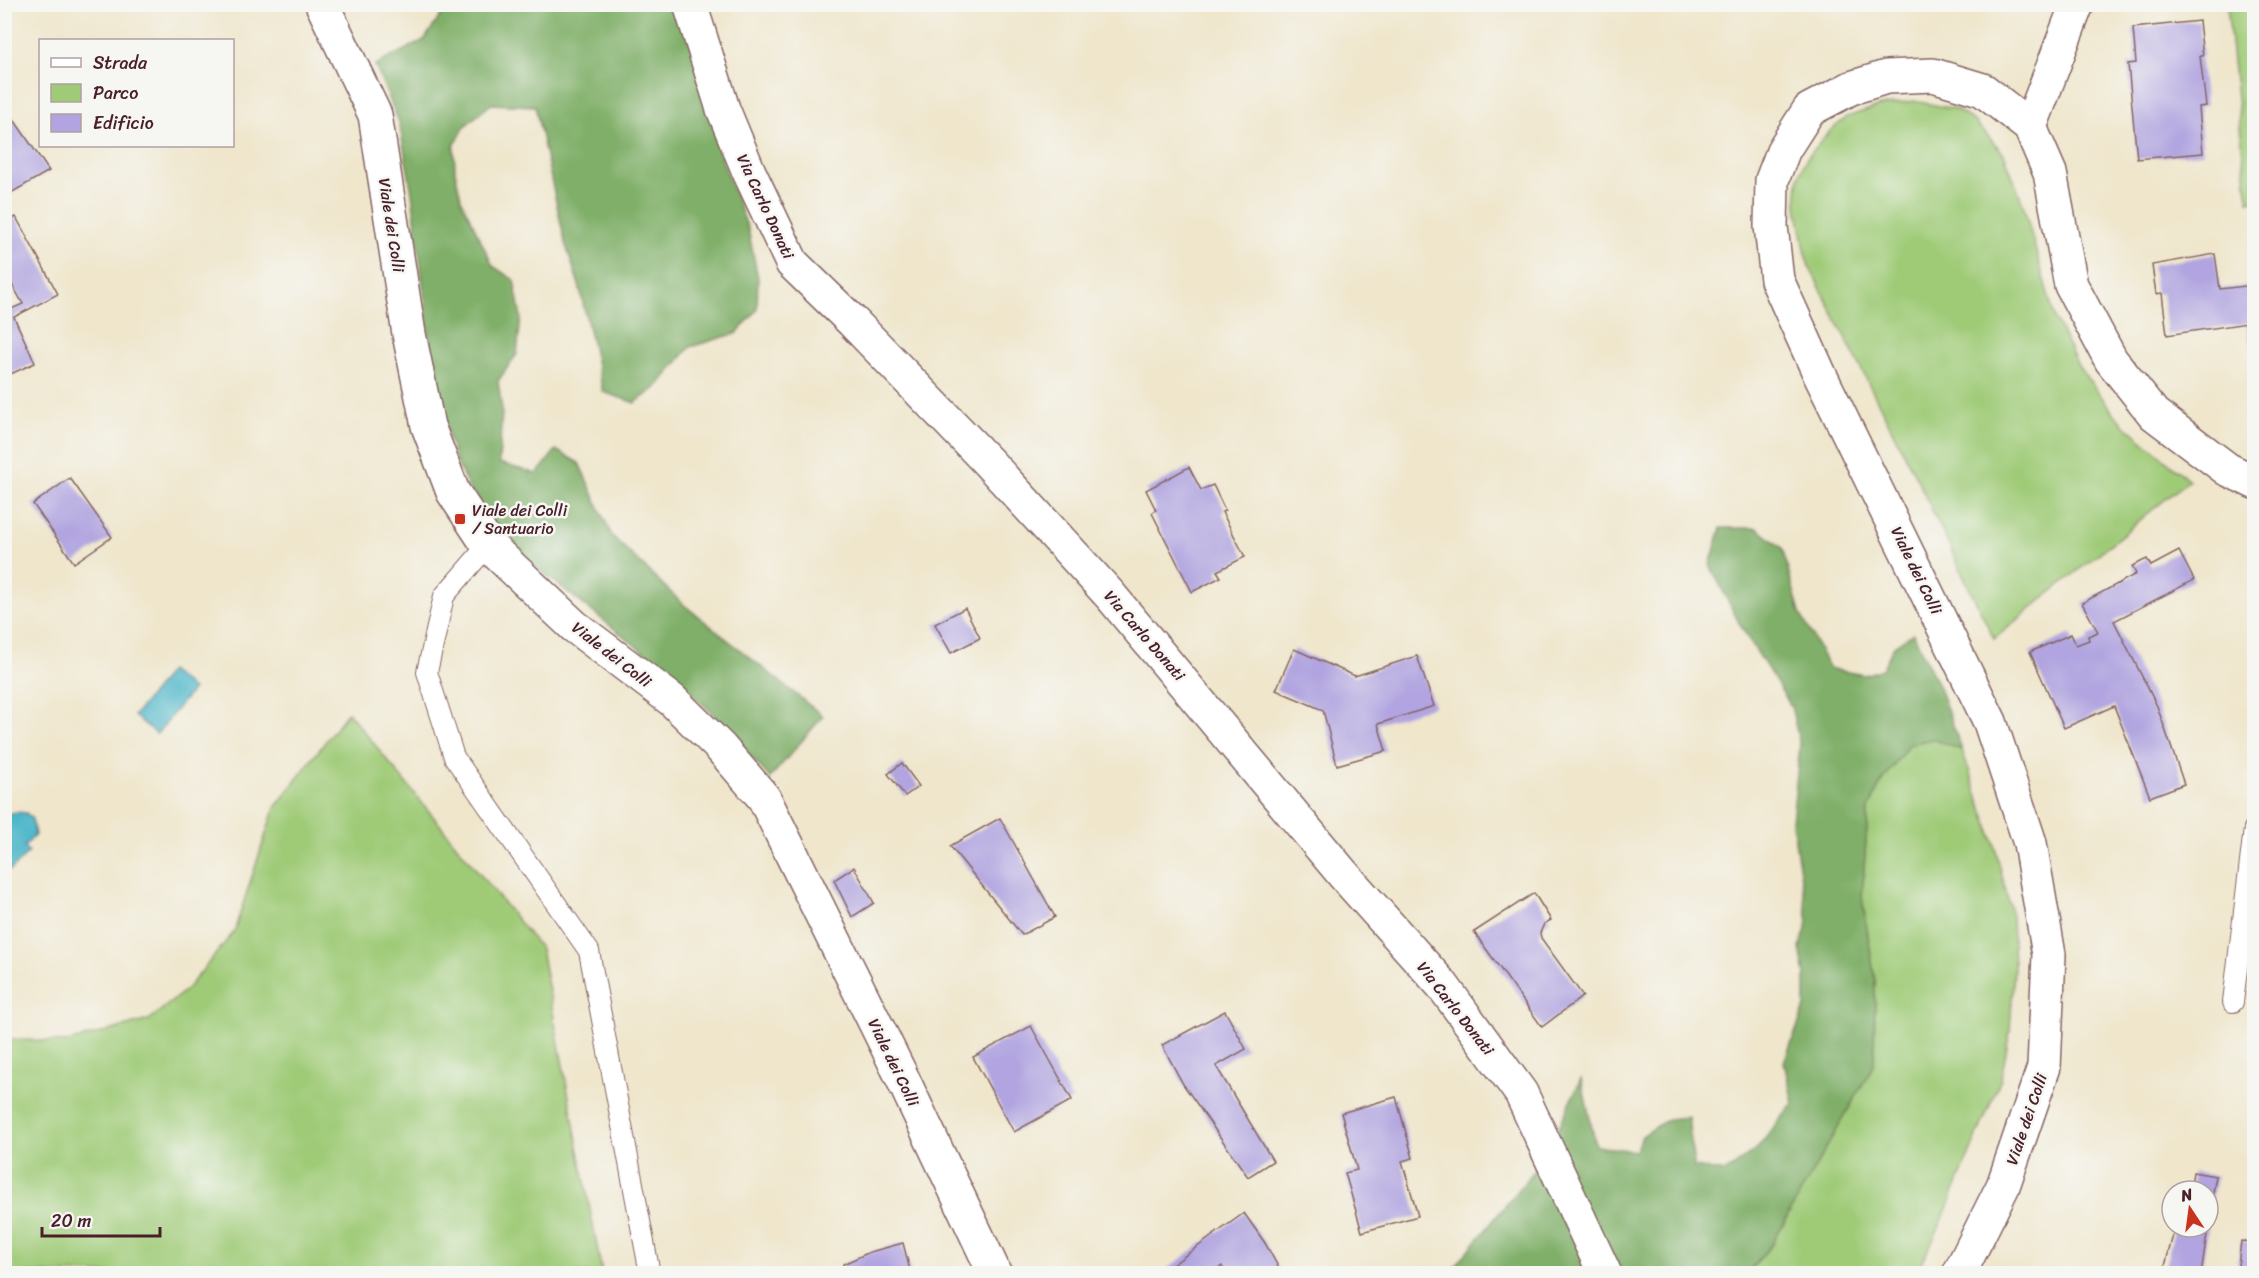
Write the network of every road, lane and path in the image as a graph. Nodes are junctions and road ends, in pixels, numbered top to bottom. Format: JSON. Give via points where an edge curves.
{"nodes":[{"id":1,"x":322,"y":4,"type":"edge"},
{"id":2,"x":690,"y":4,"type":"edge"},
{"id":3,"x":2077,"y":4,"type":"edge"},
{"id":4,"x":2030,"y":127,"type":"junction"},
{"id":5,"x":2254,"y":483,"type":"edge"},
{"id":6,"x":489,"y":545,"type":"junction"},
{"id":7,"x":2254,"y":829,"type":"edge"},
{"id":8,"x":2233,"y":1002,"type":"dead end"},
{"id":9,"x":650,"y":1274,"type":"edge"},
{"id":10,"x":995,"y":1274,"type":"edge"},
{"id":11,"x":1605,"y":1274,"type":"edge"},
{"id":12,"x":1959,"y":1274,"type":"edge"}],
"edges":[{"from":1,"to":6,"type":"street","name":"Viale dei Colli","via":[[375,115],[409,334],[428,426],[453,492]]},
{"from":2,"to":11,"type":"street","name":"Via Carlo Donati","via":[[723,109],[792,263],[989,463],[1110,595],[1343,874],[1443,986],[1521,1094]]},
{"from":3,"to":4,"type":"street"},
{"from":4,"to":5,"type":"street","name":"Viale dei Colli","via":[[2050,173],[2071,285],[2111,360],[2154,414],[2227,469]]},
{"from":4,"to":12,"type":"street","name":"Viale dei Colli","via":[[1983,90],[1933,75],[1886,77],[1851,88],[1809,110],[1784,149],[1772,180],[1771,226],[1777,280],[1990,722],[2030,843],[2049,955],[2044,1067],[2003,1186]]},
{"from":6,"to":9,"type":"lane","via":[[444,596],[427,672],[454,757],[589,951]]},
{"from":6,"to":10,"type":"street","name":"Viale dei Colli","via":[[574,626],[672,700],[764,798]]},
{"from":7,"to":8,"type":"lane"}]}
